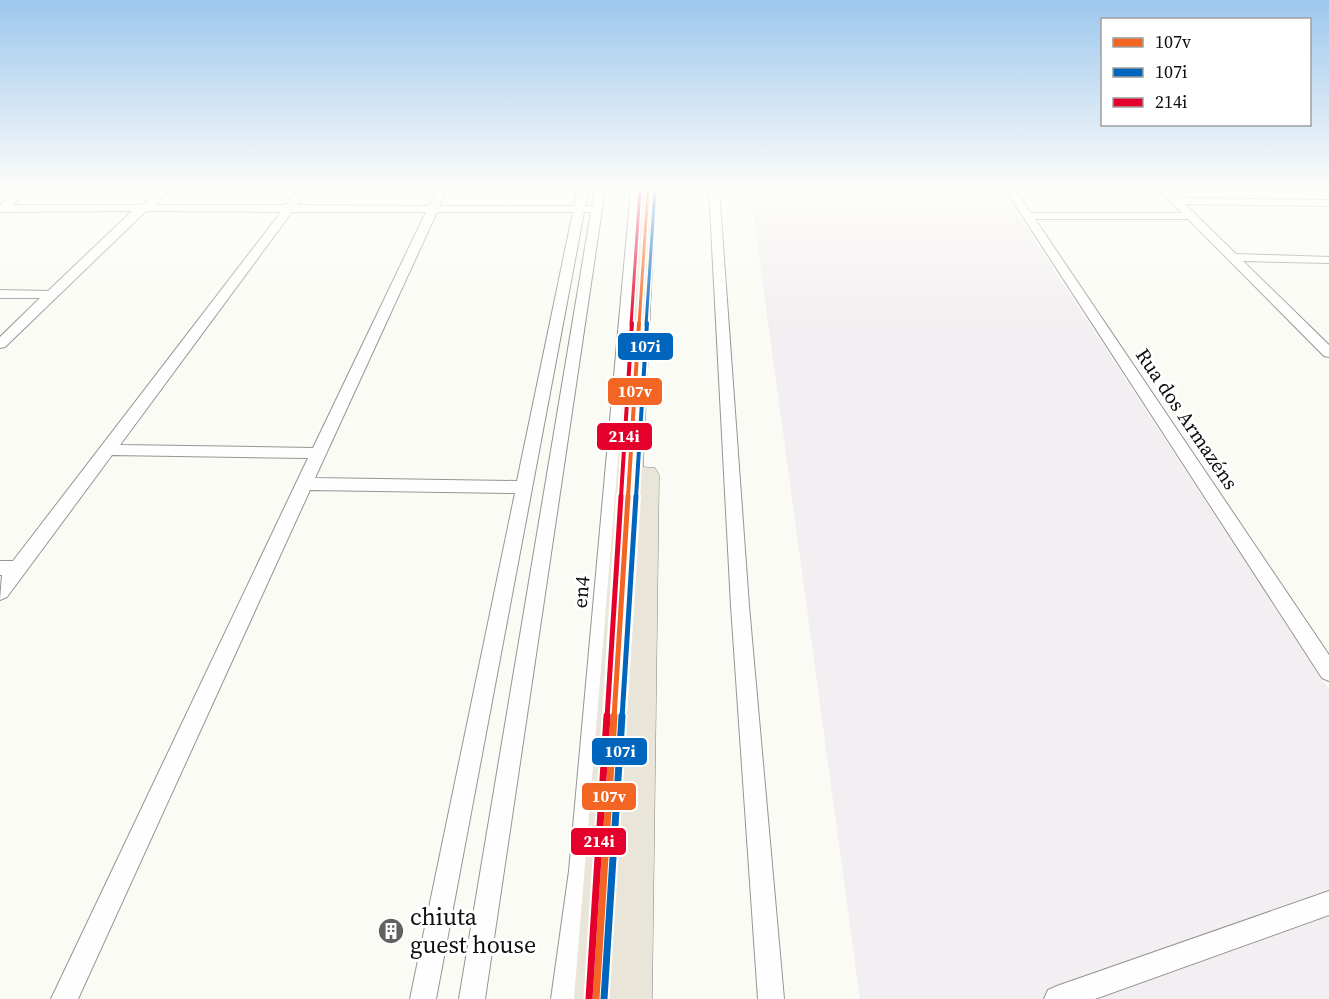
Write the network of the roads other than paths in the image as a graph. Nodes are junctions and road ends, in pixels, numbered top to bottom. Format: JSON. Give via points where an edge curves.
{"nodes":[{"id":1,"x":114,"y":236,"type":"edge"},
{"id":2,"x":268,"y":236,"type":"edge"},
{"id":3,"x":420,"y":236,"type":"edge"},
{"id":4,"x":581,"y":236,"type":"edge"},
{"id":5,"x":584,"y":236,"type":"edge"},
{"id":6,"x":632,"y":236,"type":"edge"},
{"id":7,"x":645,"y":236,"type":"edge"},
{"id":8,"x":655,"y":236,"type":"edge"},
{"id":9,"x":717,"y":236,"type":"edge"},
{"id":10,"x":1042,"y":236,"type":"edge"},
{"id":11,"x":1211,"y":236,"type":"edge"},
{"id":12,"x":1232,"y":257,"type":"junction"},
{"id":13,"x":1329,"y":260,"type":"edge"},
{"id":14,"x":0,"y":294,"type":"edge"},
{"id":15,"x":50,"y":295,"type":"junction"},
{"id":16,"x":1322,"y":338,"type":"edge"},
{"id":17,"x":0,"y":344,"type":"edge"},
{"id":18,"x":1329,"y":353,"type":"edge"},
{"id":19,"x":108,"y":450,"type":"junction"},
{"id":20,"x":320,"y":453,"type":"junction"},
{"id":21,"x":306,"y":484,"type":"junction"},
{"id":22,"x":522,"y":487,"type":"junction"},
{"id":23,"x":9,"y":568,"type":"edge"},
{"id":24,"x":0,"y":592,"type":"edge"},
{"id":25,"x":1329,"y":672,"type":"edge"},
{"id":26,"x":1329,"y":903,"type":"edge"},
{"id":27,"x":64,"y":999,"type":"edge"},
{"id":28,"x":423,"y":999,"type":"edge"},
{"id":29,"x":472,"y":999,"type":"edge"},
{"id":30,"x":564,"y":999,"type":"edge"},
{"id":31,"x":596,"y":999,"type":"edge"},
{"id":32,"x":630,"y":999,"type":"edge"},
{"id":33,"x":771,"y":999,"type":"edge"},
{"id":34,"x":1057,"y":999,"type":"edge"}],
"edges":[{"from":1,"to":15,"type":"street"},
{"from":2,"to":19,"type":"street"},
{"from":3,"to":20,"type":"street"},
{"from":4,"to":22,"type":"street"},
{"from":5,"to":29,"type":"street"},
{"from":6,"to":30,"type":"street","name":"en4","via":[[581,871]]},
{"from":7,"to":31,"type":"highway"},
{"from":8,"to":32,"type":"highway"},
{"from":9,"to":33,"type":"street","via":[[740,606]]},
{"from":10,"to":25,"type":"street","name":"Rua dos Armazéns"},
{"from":11,"to":12,"type":"street"},
{"from":12,"to":13,"type":"street"},
{"from":12,"to":16,"type":"street"},
{"from":14,"to":15,"type":"street"},
{"from":15,"to":17,"type":"street"},
{"from":16,"to":18,"type":"street"},
{"from":19,"to":20,"type":"street"},
{"from":19,"to":23,"type":"street"},
{"from":20,"to":21,"type":"street"},
{"from":21,"to":22,"type":"street"},
{"from":21,"to":27,"type":"street"},
{"from":22,"to":28,"type":"street"},
{"from":23,"to":24,"type":"street"},
{"from":26,"to":34,"type":"street"}]}
